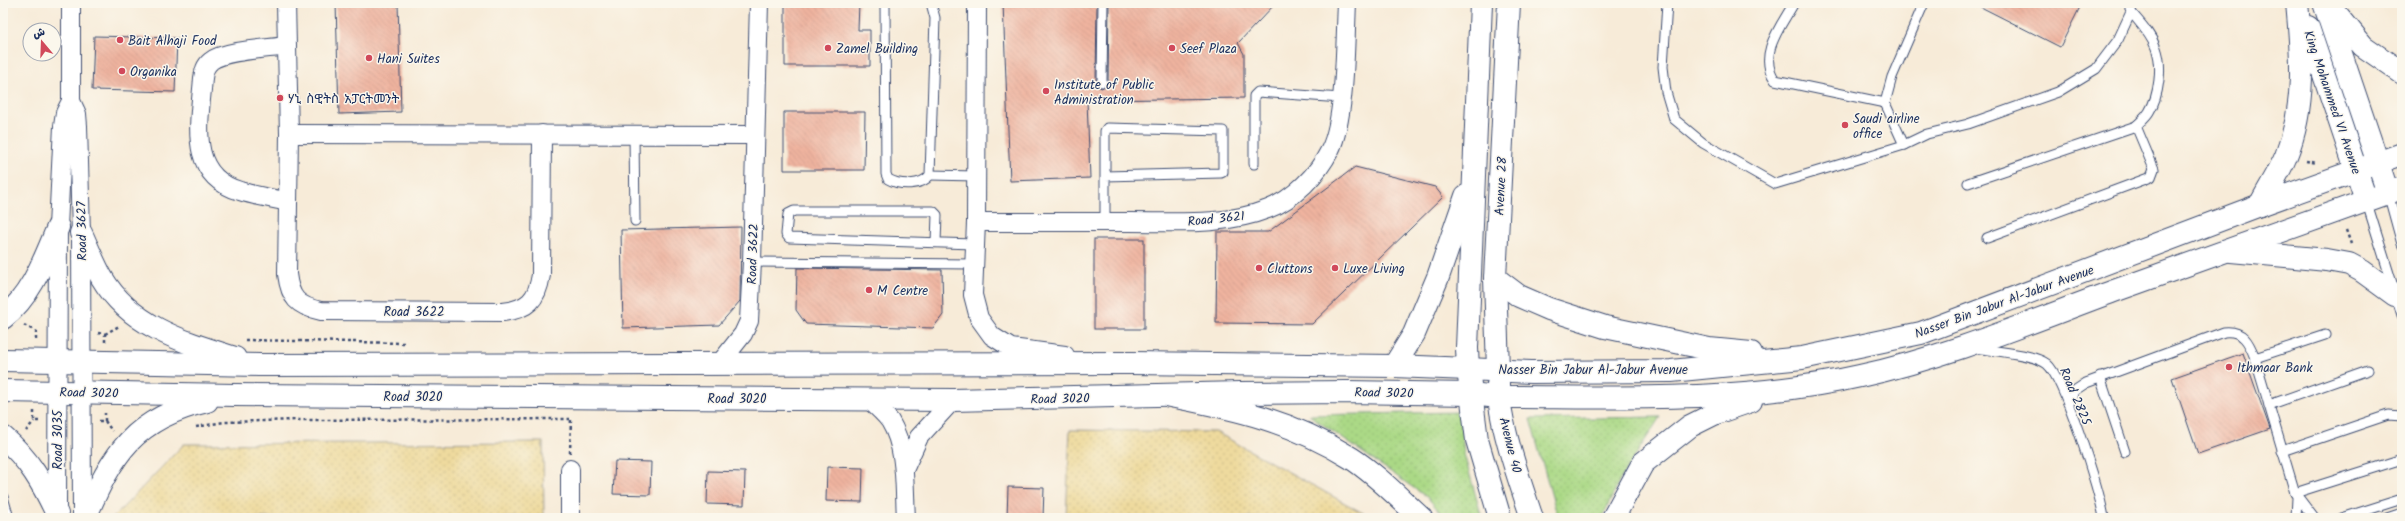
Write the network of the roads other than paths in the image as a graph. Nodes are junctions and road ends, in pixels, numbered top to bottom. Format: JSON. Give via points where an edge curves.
{"nodes":[{"id":1,"x":71,"y":3,"type":"edge"},
{"id":2,"x":286,"y":3,"type":"edge"},
{"id":3,"x":759,"y":3,"type":"edge"},
{"id":4,"x":885,"y":3,"type":"edge"},
{"id":5,"x":931,"y":3,"type":"edge"},
{"id":6,"x":977,"y":3,"type":"edge"},
{"id":7,"x":1103,"y":3,"type":"edge"},
{"id":8,"x":1347,"y":3,"type":"edge"},
{"id":9,"x":1481,"y":3,"type":"edge"},
{"id":10,"x":1509,"y":3,"type":"edge"},
{"id":11,"x":1667,"y":3,"type":"edge"},
{"id":12,"x":1794,"y":3,"type":"edge"},
{"id":13,"x":1924,"y":3,"type":"edge"},
{"id":14,"x":2299,"y":3,"type":"edge"},
{"id":15,"x":2324,"y":3,"type":"edge"},
{"id":16,"x":2327,"y":3,"type":"edge"},
{"id":17,"x":2131,"y":8,"type":"edge"},
{"id":18,"x":287,"y":46,"type":"junction"},
{"id":19,"x":2402,"y":73,"type":"edge"},
{"id":20,"x":1102,"y":82,"type":"dead end"},
{"id":21,"x":1341,"y":98,"type":"junction"},
{"id":22,"x":71,"y":101,"type":"junction"},
{"id":23,"x":1885,"y":103,"type":"junction"},
{"id":24,"x":2136,"y":126,"type":"junction"},
{"id":25,"x":289,"y":134,"type":"junction"},
{"id":26,"x":542,"y":134,"type":"junction"},
{"id":27,"x":634,"y":135,"type":"junction"},
{"id":28,"x":754,"y":135,"type":"junction"},
{"id":29,"x":1904,"y":145,"type":"junction"},
{"id":30,"x":2402,"y":154,"type":"edge"},
{"id":31,"x":2377,"y":162,"type":"junction"},
{"id":32,"x":1254,"y":164,"type":"dead end"},
{"id":33,"x":2356,"y":170,"type":"junction"},
{"id":34,"x":930,"y":175,"type":"junction"},
{"id":35,"x":976,"y":176,"type":"junction"},
{"id":36,"x":1105,"y":176,"type":"junction"},
{"id":37,"x":1473,"y":177,"type":"junction"},
{"id":38,"x":1968,"y":183,"type":"dead end"},
{"id":39,"x":2395,"y":190,"type":"edge"},
{"id":40,"x":2366,"y":200,"type":"junction"},
{"id":41,"x":288,"y":202,"type":"junction"},
{"id":42,"x":2260,"y":205,"type":"junction"},
{"id":43,"x":635,"y":221,"type":"dead end"},
{"id":44,"x":976,"y":222,"type":"junction"},
{"id":45,"x":1105,"y":222,"type":"junction"},
{"id":46,"x":58,"y":227,"type":"junction"},
{"id":47,"x":81,"y":233,"type":"junction"},
{"id":48,"x":1987,"y":238,"type":"dead end"},
{"id":49,"x":936,"y":242,"type":"junction"},
{"id":50,"x":974,"y":244,"type":"junction"},
{"id":51,"x":2402,"y":244,"type":"edge"},
{"id":52,"x":2224,"y":251,"type":"junction"},
{"id":53,"x":752,"y":262,"type":"junction"},
{"id":54,"x":973,"y":264,"type":"junction"},
{"id":55,"x":1496,"y":278,"type":"junction"},
{"id":56,"x":2395,"y":295,"type":"junction"},
{"id":57,"x":2402,"y":316,"type":"edge"},
{"id":58,"x":3,"y":318,"type":"edge"},
{"id":59,"x":2326,"y":335,"type":"dead end"},
{"id":60,"x":1967,"y":346,"type":"junction"},
{"id":61,"x":1802,"y":358,"type":"junction"},
{"id":62,"x":2255,"y":358,"type":"junction"},
{"id":63,"x":3,"y":360,"type":"edge"},
{"id":64,"x":57,"y":361,"type":"junction"},
{"id":65,"x":82,"y":362,"type":"junction"},
{"id":66,"x":720,"y":363,"type":"junction"},
{"id":67,"x":1131,"y":363,"type":"junction"},
{"id":68,"x":259,"y":365,"type":"junction"},
{"id":69,"x":1394,"y":366,"type":"junction"},
{"id":70,"x":1468,"y":369,"type":"junction"},
{"id":71,"x":1498,"y":370,"type":"junction"},
{"id":72,"x":2368,"y":370,"type":"dead end"},
{"id":73,"x":2100,"y":377,"type":"junction"},
{"id":74,"x":1782,"y":390,"type":"junction"},
{"id":75,"x":3,"y":391,"type":"edge"},
{"id":76,"x":57,"y":392,"type":"junction"},
{"id":77,"x":82,"y":392,"type":"junction"},
{"id":78,"x":1470,"y":394,"type":"junction"},
{"id":79,"x":235,"y":395,"type":"junction"},
{"id":80,"x":1170,"y":396,"type":"junction"},
{"id":81,"x":1499,"y":397,"type":"junction"},
{"id":82,"x":868,"y":399,"type":"junction"},
{"id":83,"x":953,"y":400,"type":"junction"},
{"id":84,"x":2069,"y":404,"type":"junction"},
{"id":85,"x":2269,"y":405,"type":"junction"},
{"id":86,"x":2402,"y":416,"type":"edge"},
{"id":87,"x":3,"y":437,"type":"edge"},
{"id":88,"x":2125,"y":452,"type":"dead end"},
{"id":89,"x":2282,"y":452,"type":"junction"},
{"id":90,"x":2402,"y":459,"type":"edge"},
{"id":91,"x":570,"y":469,"type":"road end"},
{"id":92,"x":904,"y":470,"type":"junction"},
{"id":93,"x":2296,"y":496,"type":"junction"},
{"id":94,"x":3,"y":497,"type":"edge"},
{"id":95,"x":2402,"y":499,"type":"edge"},
{"id":96,"x":2402,"y":513,"type":"edge"},
{"id":97,"x":57,"y":516,"type":"edge"},
{"id":98,"x":9,"y":518,"type":"edge"},
{"id":99,"x":84,"y":518,"type":"edge"},
{"id":100,"x":570,"y":518,"type":"edge"},
{"id":101,"x":906,"y":518,"type":"edge"},
{"id":102,"x":1421,"y":518,"type":"edge"},
{"id":103,"x":1500,"y":518,"type":"edge"},
{"id":104,"x":1532,"y":518,"type":"edge"},
{"id":105,"x":1613,"y":518,"type":"edge"},
{"id":106,"x":2103,"y":518,"type":"edge"},
{"id":107,"x":2296,"y":518,"type":"edge"},
{"id":108,"x":2314,"y":518,"type":"edge"},
{"id":109,"x":2342,"y":518,"type":"edge"},
{"id":110,"x":2387,"y":518,"type":"edge"}],
"edges":[{"from":1,"to":22,"type":"street","name":"Road 3627"},
{"from":2,"to":18,"type":"street","name":"Road 3622"},
{"from":3,"to":28,"type":"street","name":"Road 3622"},
{"from":4,"to":34,"type":"lane","via":[[886,174],[892,181],[920,183],[926,181]]},
{"from":5,"to":34,"type":"lane","via":[[934,18]]},
{"from":6,"to":35,"type":"street"},
{"from":7,"to":20,"type":"lane"},
{"from":8,"to":21,"type":"street","name":"Road 3621"},
{"from":9,"to":37,"type":"street","name":"Avenue 28"},
{"from":10,"to":55,"type":"street","name":"Avenue 28"},
{"from":11,"to":29,"type":"lane","via":[[1663,67],[1666,92],[1674,119],[1703,143],[1775,184]]},
{"from":12,"to":23,"type":"lane","via":[[1767,56],[1769,72],[1775,80]]},
{"from":13,"to":23,"type":"lane","via":[[1892,77]]},
{"from":14,"to":33,"type":"street","name":"King Mohammed VI Avenue"},
{"from":14,"to":42,"type":"street","via":[[2303,62],[2299,112],[2286,156]]},
{"from":15,"to":31,"type":"street","name":"King Mohammed VI Avenue"},
{"from":16,"to":19,"type":"street","via":[[2363,46]]},
{"from":17,"to":24,"type":"lane","via":[[2157,48],[2159,72],[2149,112]]},
{"from":17,"to":29,"type":"lane","via":[[2118,40],[2096,69],[2058,92],[1968,124],[1927,134]]},
{"from":18,"to":25,"type":"street","name":"Road 3622"},
{"from":18,"to":41,"type":"street","via":[[227,55],[210,62],[203,78],[199,139],[204,162],[212,174],[224,184],[239,191]]},
{"from":21,"to":32,"type":"lane","via":[[1258,92],[1254,96]]},
{"from":21,"to":45,"type":"street","name":"Road 3621","via":[[1338,125],[1331,149],[1314,174],[1296,193],[1269,209],[1238,218],[1199,222]]},
{"from":22,"to":46,"type":"street","name":"Road 3627","via":[[65,113],[63,126]]},
{"from":22,"to":47,"type":"street","name":"Road 3627","via":[[77,114],[78,126]]},
{"from":23,"to":29,"type":"lane"},
{"from":24,"to":38,"type":"lane"},
{"from":24,"to":48,"type":"lane","via":[[2154,169],[2151,177]]},
{"from":25,"to":26,"type":"street"},
{"from":25,"to":41,"type":"street","name":"Road 3622"},
{"from":26,"to":27,"type":"street"},
{"from":26,"to":41,"type":"street","name":"Road 3622","via":[[541,275],[539,289],[530,302],[517,310],[321,311],[307,308],[295,300],[289,288]]},
{"from":27,"to":28,"type":"street"},
{"from":27,"to":43,"type":"lane"},
{"from":28,"to":53,"type":"street","name":"Road 3622"},
{"from":30,"to":31,"type":"street","name":"Nasser Bin Jabur Al-Jabur Avenue"},
{"from":31,"to":33,"type":"street","name":"Nasser Bin Jabur Al-Jabur Avenue"},
{"from":31,"to":39,"type":"street","name":"King Mohammed VI Avenue"},
{"from":33,"to":40,"type":"street","name":"King Mohammed VI Avenue"},
{"from":33,"to":42,"type":"street","name":"Nasser Bin Jabur Al-Jabur Avenue"},
{"from":34,"to":35,"type":"lane"},
{"from":35,"to":44,"type":"street"},
{"from":36,"to":36,"type":"lane","via":[[1107,128],[1223,131],[1221,174]]},
{"from":36,"to":45,"type":"lane"},
{"from":37,"to":69,"type":"street","via":[[1420,320]]},
{"from":37,"to":70,"type":"street","name":"Avenue 28"},
{"from":39,"to":40,"type":"street","name":"Nasser Bin Jabur Al-Jabur Avenue"},
{"from":39,"to":51,"type":"lane"},
{"from":40,"to":52,"type":"street","name":"Nasser Bin Jabur Al-Jabur Avenue"},
{"from":40,"to":56,"type":"lane"},
{"from":42,"to":61,"type":"street","name":"Nasser Bin Jabur Al-Jabur Avenue","via":[[1921,333]]},
{"from":44,"to":45,"type":"street","name":"Road 3621"},
{"from":44,"to":50,"type":"street"},
{"from":46,"to":58,"type":"street","via":[[35,279],[23,298]]},
{"from":46,"to":64,"type":"street","name":"Road 3627"},
{"from":47,"to":65,"type":"street","name":"Road 3627"},
{"from":47,"to":68,"type":"street","via":[[102,278],[118,299],[136,315],[178,340]]},
{"from":49,"to":49,"type":"lane","via":[[789,238],[786,234],[788,214],[794,211],[933,211],[937,215]]},
{"from":49,"to":50,"type":"lane"},
{"from":50,"to":54,"type":"street"},
{"from":52,"to":56,"type":"street","via":[[2349,264]]},
{"from":52,"to":60,"type":"street","name":"Nasser Bin Jabur Al-Jabur Avenue"},
{"from":53,"to":54,"type":"lane"},
{"from":53,"to":66,"type":"street","name":"Road 3622","via":[[749,321],[744,334]]},
{"from":54,"to":67,"type":"street","via":[[973,294],[979,318],[992,336],[1011,348]]},
{"from":55,"to":61,"type":"street","via":[[1519,296],[1549,309],[1605,327],[1709,349]]},
{"from":55,"to":71,"type":"street","name":"Avenue 28"},
{"from":56,"to":57,"type":"lane"},
{"from":59,"to":62,"type":"lane"},
{"from":60,"to":74,"type":"street","name":"Nasser Bin Jabur Al-Jabur Avenue","via":[[1859,376]]},
{"from":60,"to":84,"type":"lane","name":"Road 2825","via":[[2040,359],[2055,373]]},
{"from":61,"to":71,"type":"street","name":"Nasser Bin Jabur Al-Jabur Avenue","via":[[1671,371]]},
{"from":62,"to":73,"type":"lane","via":[[2247,340],[2236,333],[2224,332]]},
{"from":62,"to":85,"type":"lane"},
{"from":63,"to":64,"type":"street","name":"Road 3020"},
{"from":64,"to":65,"type":"street","name":"Road 3020"},
{"from":64,"to":76,"type":"street","name":"Road 3035"},
{"from":65,"to":68,"type":"street","name":"Road 3020"},
{"from":65,"to":77,"type":"street","name":"Road 3035"},
{"from":66,"to":67,"type":"street","name":"Road 3020"},
{"from":66,"to":68,"type":"street","name":"Road 3020"},
{"from":67,"to":69,"type":"street","name":"Road 3020"},
{"from":69,"to":70,"type":"street","name":"Road 3020"},
{"from":70,"to":71,"type":"street","name":"Nasser Bin Jabur Al-Jabur Avenue"},
{"from":70,"to":78,"type":"street"},
{"from":71,"to":81,"type":"street","name":"Avenue 40"},
{"from":72,"to":85,"type":"lane"},
{"from":73,"to":84,"type":"lane","via":[[2079,387]]},
{"from":73,"to":88,"type":"lane"},
{"from":74,"to":81,"type":"street","name":"Nasser Bin Jabur Al-Jabur Avenue","via":[[1695,397]]},
{"from":74,"to":105,"type":"street","via":[[1716,413],[1690,426],[1643,463]]},
{"from":75,"to":76,"type":"street","name":"Road 3020"},
{"from":76,"to":77,"type":"street","name":"Road 3020"},
{"from":76,"to":97,"type":"street","name":"Road 3035"},
{"from":77,"to":79,"type":"street","name":"Road 3020"},
{"from":77,"to":99,"type":"street","name":"Road 3035"},
{"from":78,"to":80,"type":"street","name":"Road 3020","via":[[1339,392]]},
{"from":78,"to":81,"type":"street","name":"Nasser Bin Jabur Al-Jabur Avenue"},
{"from":78,"to":103,"type":"street","via":[[1477,440]]},
{"from":79,"to":82,"type":"street","name":"Road 3020"},
{"from":79,"to":99,"type":"street","via":[[188,406],[158,419],[136,433],[116,455]]},
{"from":80,"to":83,"type":"street","name":"Road 3020"},
{"from":80,"to":102,"type":"street","via":[[1243,410],[1297,429],[1352,459]]},
{"from":81,"to":104,"type":"street","name":"Avenue 40"},
{"from":82,"to":83,"type":"street","name":"Road 3020"},
{"from":82,"to":92,"type":"street","via":[[891,423]]},
{"from":83,"to":92,"type":"street","via":[[918,437]]},
{"from":84,"to":106,"type":"lane","name":"Road 2825","via":[[2102,506]]},
{"from":85,"to":89,"type":"lane"},
{"from":86,"to":89,"type":"lane","via":[[2388,415]]},
{"from":87,"to":97,"type":"street","via":[[25,457],[36,472]]},
{"from":89,"to":93,"type":"lane"},
{"from":90,"to":93,"type":"lane"},
{"from":91,"to":100,"type":"street"},
{"from":92,"to":101,"type":"street"},
{"from":93,"to":107,"type":"lane"},
{"from":93,"to":108,"type":"lane"},
{"from":94,"to":98,"type":"lane"},
{"from":95,"to":109,"type":"lane"},
{"from":96,"to":110,"type":"lane"}]}
